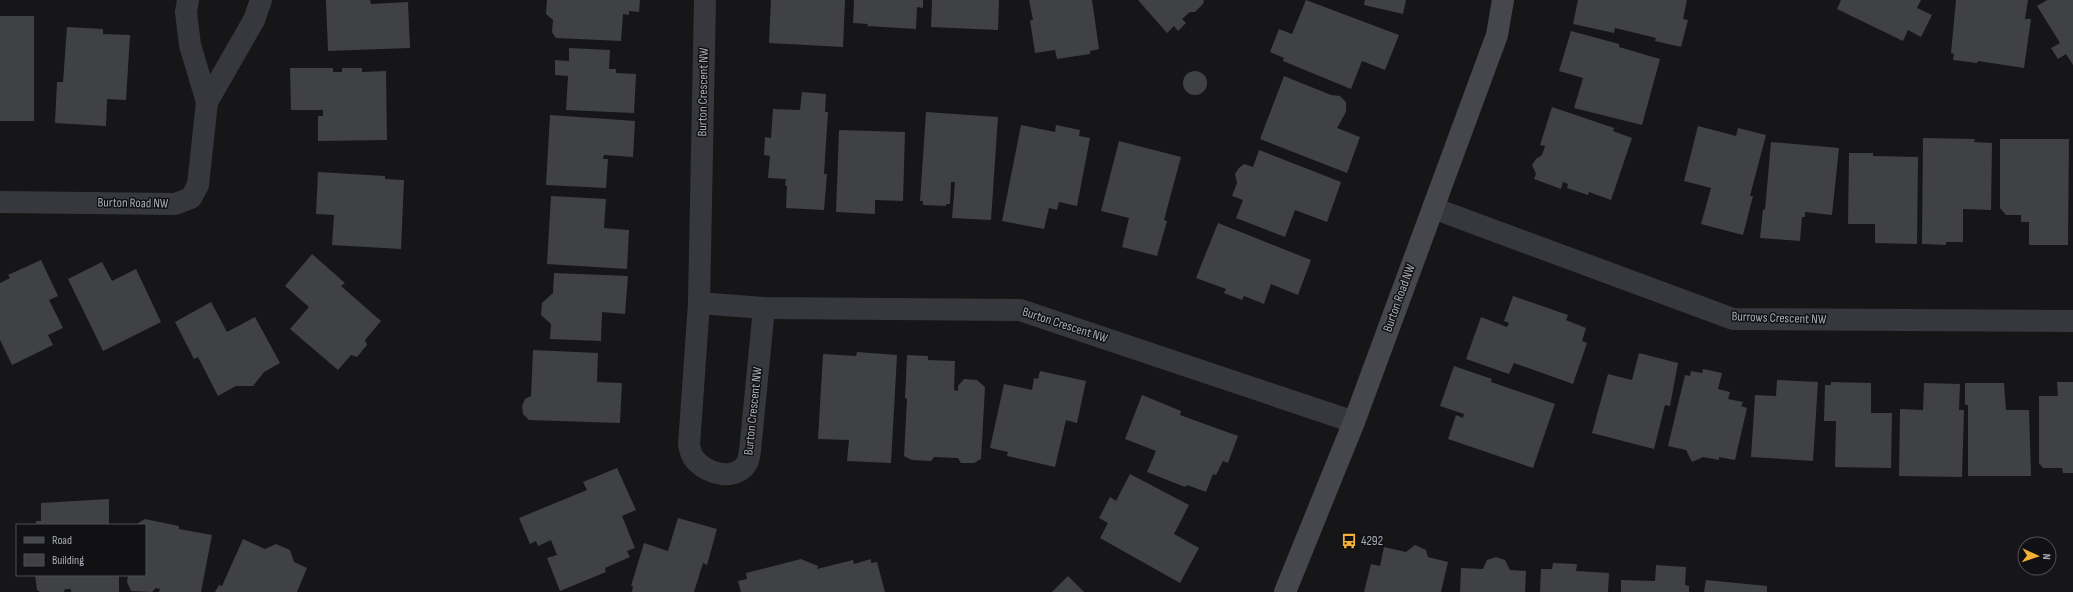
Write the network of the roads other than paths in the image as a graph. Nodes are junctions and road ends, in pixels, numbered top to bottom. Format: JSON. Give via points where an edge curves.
{"nodes":[{"id":1,"x":188,"y":0,"type":"edge"},
{"id":2,"x":261,"y":0,"type":"edge"},
{"id":3,"x":705,"y":0,"type":"edge"},
{"id":4,"x":1503,"y":0,"type":"edge"},
{"id":5,"x":207,"y":102,"type":"junction"},
{"id":6,"x":0,"y":202,"type":"edge"},
{"id":7,"x":1432,"y":208,"type":"junction"},
{"id":8,"x":699,"y":304,"type":"junction"},
{"id":9,"x":764,"y":308,"type":"junction"},
{"id":10,"x":2073,"y":321,"type":"edge"},
{"id":11,"x":1354,"y":422,"type":"junction"},
{"id":12,"x":1285,"y":592,"type":"edge"}],
"edges":[{"from":1,"to":5,"type":"street","name":"Burton Road NW","via":[[186,12],[190,45]]},
{"from":2,"to":5,"type":"street","name":"Burton Road NW","via":[[254,20]]},
{"from":3,"to":8,"type":"street","name":"Burton Crescent NW"},
{"from":4,"to":7,"type":"street","name":"Burton Road NW","via":[[1496,35]]},
{"from":5,"to":6,"type":"street","name":"Burton Road NW","via":[[198,186],[191,198],[175,204]]},
{"from":7,"to":10,"type":"street","name":"Burrows Crescent NW","via":[[1733,319]]},
{"from":7,"to":11,"type":"street","name":"Burton Road NW"},
{"from":8,"to":9,"type":"street","name":"Burton Crescent NW"},
{"from":8,"to":9,"type":"street","name":"Burton Crescent NW","via":[[690,445],[692,456],[705,469],[728,475],[741,470],[747,463],[750,451]]},
{"from":9,"to":11,"type":"street","name":"Burton Crescent NW","via":[[1020,310]]},
{"from":11,"to":12,"type":"street","name":"Burton Road NW"}]}
